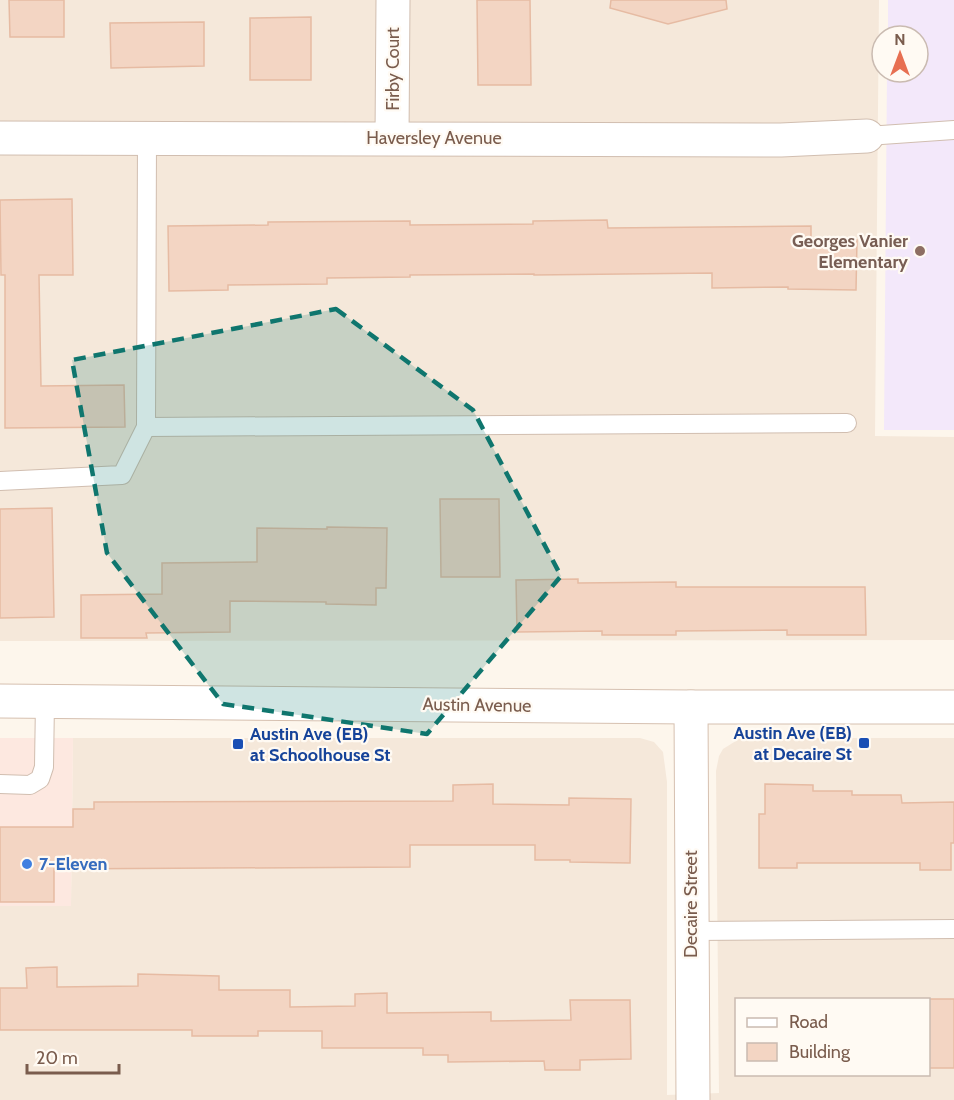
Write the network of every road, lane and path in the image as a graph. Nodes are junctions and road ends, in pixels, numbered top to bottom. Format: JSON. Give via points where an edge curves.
{"nodes":[{"id":1,"x":393,"y":0,"type":"edge"},
{"id":2,"x":954,"y":130,"type":"edge"},
{"id":3,"x":867,"y":136,"type":"joint"},
{"id":4,"x":0,"y":138,"type":"edge"},
{"id":5,"x":147,"y":138,"type":"junction"},
{"id":6,"x":392,"y":138,"type":"junction"},
{"id":7,"x":847,"y":423,"type":"dead end"},
{"id":8,"x":146,"y":427,"type":"junction"},
{"id":9,"x":0,"y":481,"type":"edge"},
{"id":10,"x":0,"y":701,"type":"edge"},
{"id":11,"x":45,"y":701,"type":"junction"},
{"id":12,"x":691,"y":707,"type":"junction"},
{"id":13,"x":954,"y":707,"type":"edge"},
{"id":14,"x":0,"y":784,"type":"edge"},
{"id":15,"x":954,"y":929,"type":"edge"},
{"id":16,"x":691,"y":931,"type":"junction"},
{"id":17,"x":693,"y":1100,"type":"edge"}],
"edges":[{"from":1,"to":6,"type":"street","name":"Firby Court"},
{"from":2,"to":3,"type":"lane"},
{"from":3,"to":6,"type":"street","name":"Haversley Avenue","via":[[781,140]]},
{"from":4,"to":5,"type":"street","name":"Haversley Avenue"},
{"from":5,"to":6,"type":"street","name":"Haversley Avenue"},
{"from":5,"to":8,"type":"lane"},
{"from":7,"to":8,"type":"lane"},
{"from":8,"to":9,"type":"lane","via":[[122,475]]},
{"from":10,"to":11,"type":"street","name":"Austin Avenue"},
{"from":11,"to":12,"type":"street","name":"Austin Avenue"},
{"from":11,"to":14,"type":"lane","via":[[44,767],[40,779],[30,785]]},
{"from":12,"to":13,"type":"street","name":"Austin Avenue"},
{"from":12,"to":16,"type":"street","name":"Decaire Street"},
{"from":15,"to":16,"type":"lane"},
{"from":16,"to":17,"type":"street","name":"Decaire Street"}]}
